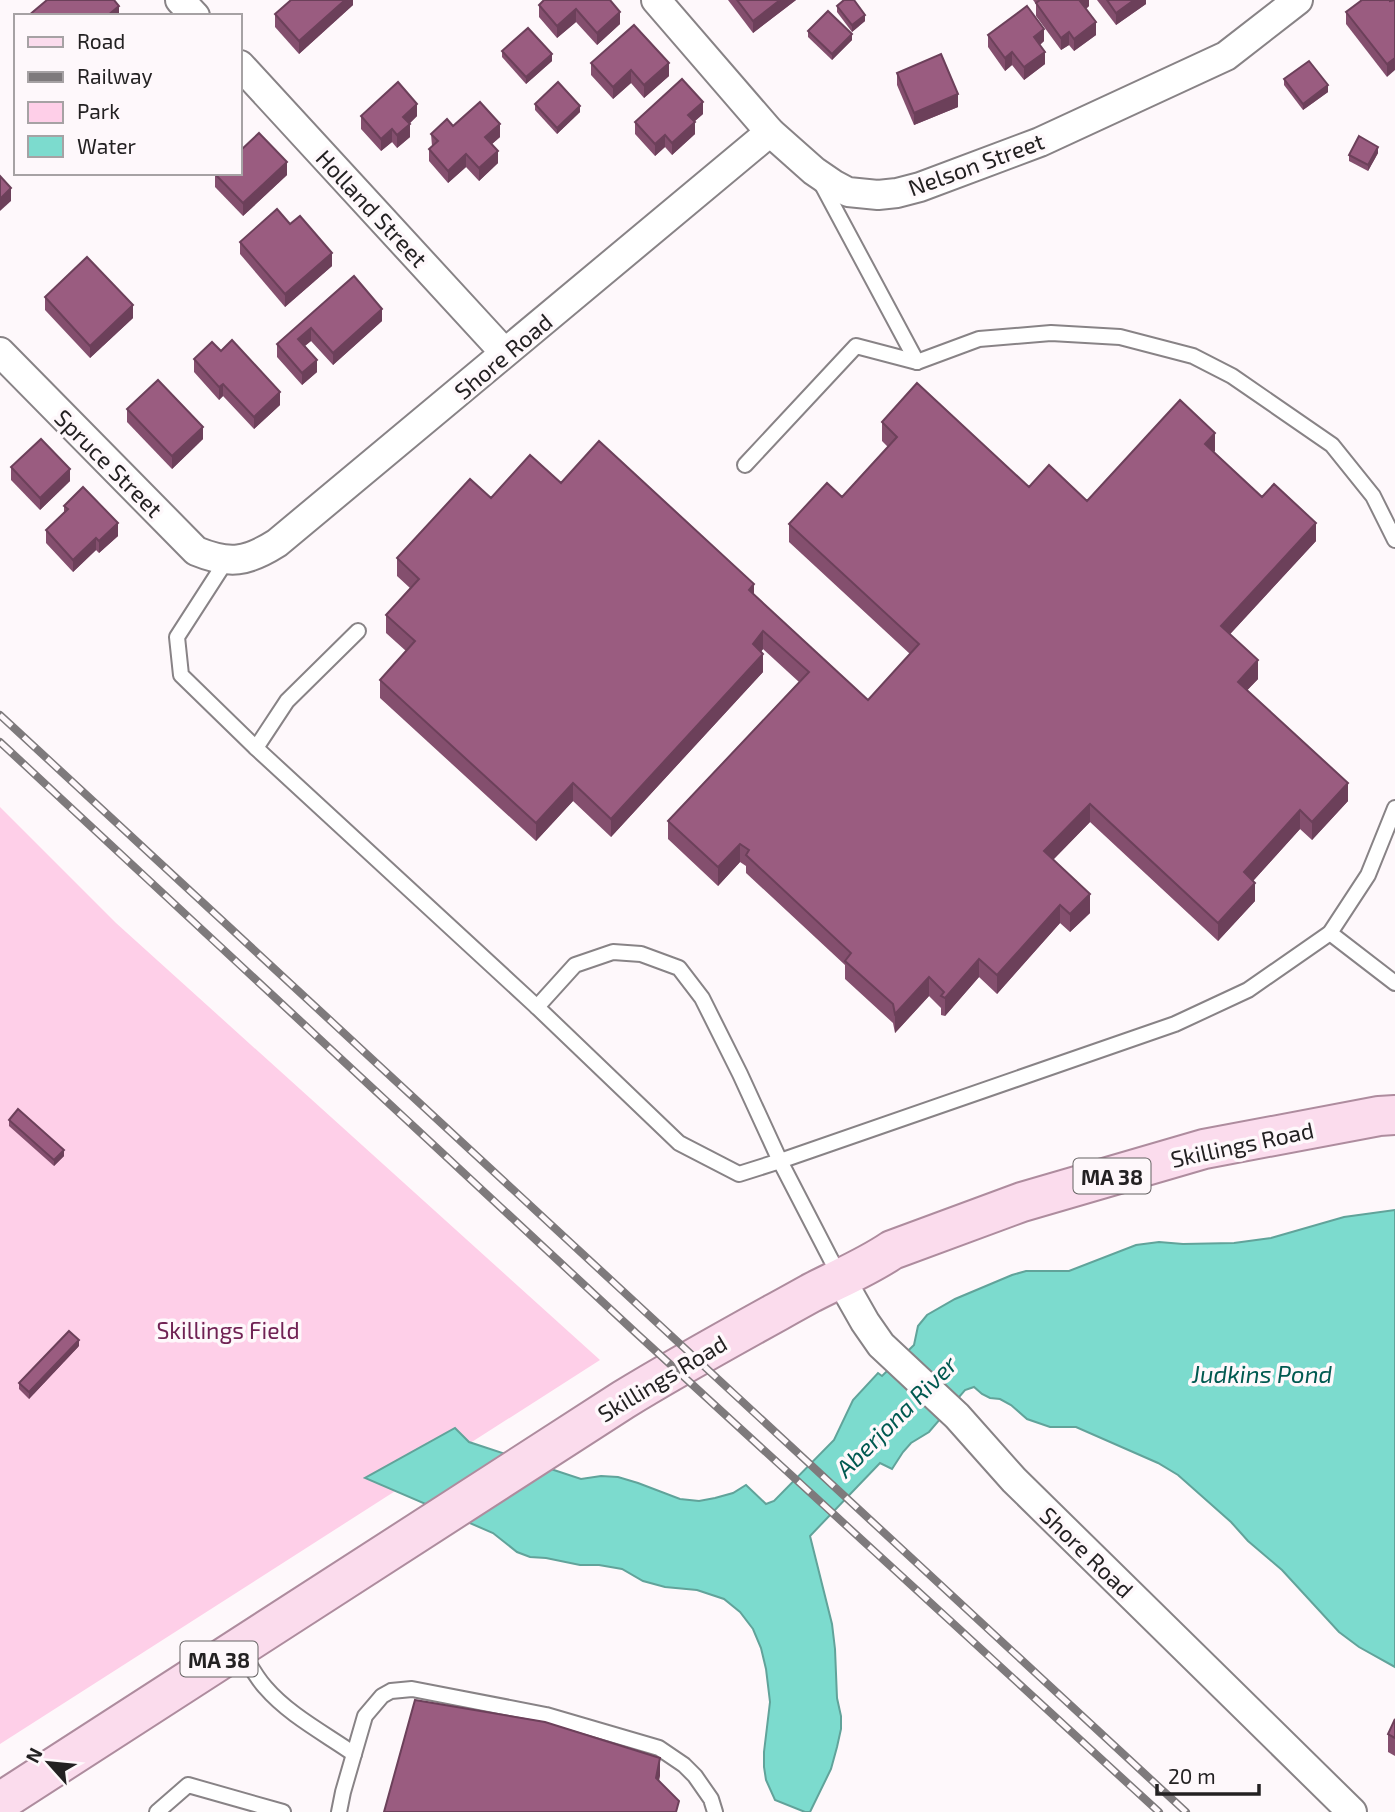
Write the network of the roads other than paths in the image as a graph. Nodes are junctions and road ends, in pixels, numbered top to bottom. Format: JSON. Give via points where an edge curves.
{"nodes":[{"id":1,"x":180,"y":0,"type":"edge"},
{"id":2,"x":656,"y":0,"type":"edge"},
{"id":3,"x":1298,"y":0,"type":"edge"},
{"id":4,"x":193,"y":14,"type":"edge"},
{"id":5,"x":242,"y":67,"type":"edge"},
{"id":6,"x":771,"y":132,"type":"junction"},
{"id":7,"x":814,"y":171,"type":"junction"},
{"id":8,"x":0,"y":352,"type":"edge"},
{"id":9,"x":504,"y":352,"type":"junction"},
{"id":10,"x":917,"y":362,"type":"junction"},
{"id":11,"x":745,"y":465,"type":"dead end"},
{"id":12,"x":1395,"y":540,"type":"edge"},
{"id":13,"x":226,"y":561,"type":"junction"},
{"id":14,"x":358,"y":631,"type":"dead end"},
{"id":15,"x":256,"y":748,"type":"junction"},
{"id":16,"x":1395,"y":808,"type":"edge"},
{"id":17,"x":1330,"y":933,"type":"junction"},
{"id":18,"x":1395,"y":983,"type":"edge"},
{"id":19,"x":537,"y":1007,"type":"junction"},
{"id":20,"x":1395,"y":1115,"type":"edge"},
{"id":21,"x":780,"y":1161,"type":"junction"},
{"id":22,"x":841,"y":1278,"type":"junction"},
{"id":23,"x":239,"y":1646,"type":"junction"},
{"id":24,"x":354,"y":1754,"type":"junction"},
{"id":25,"x":0,"y":1802,"type":"edge"},
{"id":26,"x":157,"y":1812,"type":"edge"},
{"id":27,"x":283,"y":1812,"type":"edge"},
{"id":28,"x":339,"y":1812,"type":"edge"},
{"id":29,"x":715,"y":1812,"type":"edge"},
{"id":30,"x":1352,"y":1812,"type":"edge"}],
"edges":[{"from":1,"to":4,"type":"street"},
{"from":2,"to":6,"type":"street","name":"Nelson Street"},
{"from":3,"to":7,"type":"street","name":"Nelson Street","via":[[1226,56],[1040,142],[920,187],[863,195],[848,192]]},
{"from":5,"to":9,"type":"street","name":"Holland Street"},
{"from":6,"to":7,"type":"street","name":"Nelson Street"},
{"from":6,"to":9,"type":"street","name":"Shore Road"},
{"from":7,"to":10,"type":"lane"},
{"from":8,"to":13,"type":"street","name":"Spruce Street","via":[[197,551]]},
{"from":9,"to":13,"type":"street","name":"Shore Road","via":[[277,543],[265,551]]},
{"from":10,"to":11,"type":"lane","via":[[856,346]]},
{"from":10,"to":12,"type":"lane","via":[[979,339],[1051,332],[1120,337],[1193,356],[1233,376],[1332,445],[1373,496]]},
{"from":13,"to":15,"type":"lane","via":[[177,637],[181,676]]},
{"from":14,"to":15,"type":"lane","via":[[287,701]]},
{"from":15,"to":19,"type":"lane"},
{"from":16,"to":17,"type":"lane","via":[[1368,875]]},
{"from":17,"to":18,"type":"lane"},
{"from":17,"to":21,"type":"lane","via":[[1248,990],[1175,1024]]},
{"from":19,"to":21,"type":"lane","via":[[679,1143],[740,1174]]},
{"from":19,"to":21,"type":"lane","via":[[575,965],[613,952],[641,954],[679,968],[702,998]]},
{"from":20,"to":22,"type":"main road","name":"Skillings Road","number":"MA 38","via":[[1204,1149],[1048,1194],[892,1250]]},
{"from":21,"to":22,"type":"lane"},
{"from":22,"to":23,"type":"main road","name":"Skillings Road","number":"MA 38","via":[[687,1362],[534,1455]]},
{"from":22,"to":30,"type":"street","name":"Shore Road","via":[[873,1335],[892,1356]]},
{"from":23,"to":24,"type":"lane","via":[[276,1699]]},
{"from":23,"to":25,"type":"main road","name":"Skillings Road","number":"MA 38"},
{"from":24,"to":28,"type":"lane"},
{"from":24,"to":29,"type":"lane","via":[[365,1716],[374,1704],[391,1691],[411,1689],[547,1715],[659,1748],[695,1776]]},
{"from":26,"to":27,"type":"lane","via":[[188,1785]]}]}
